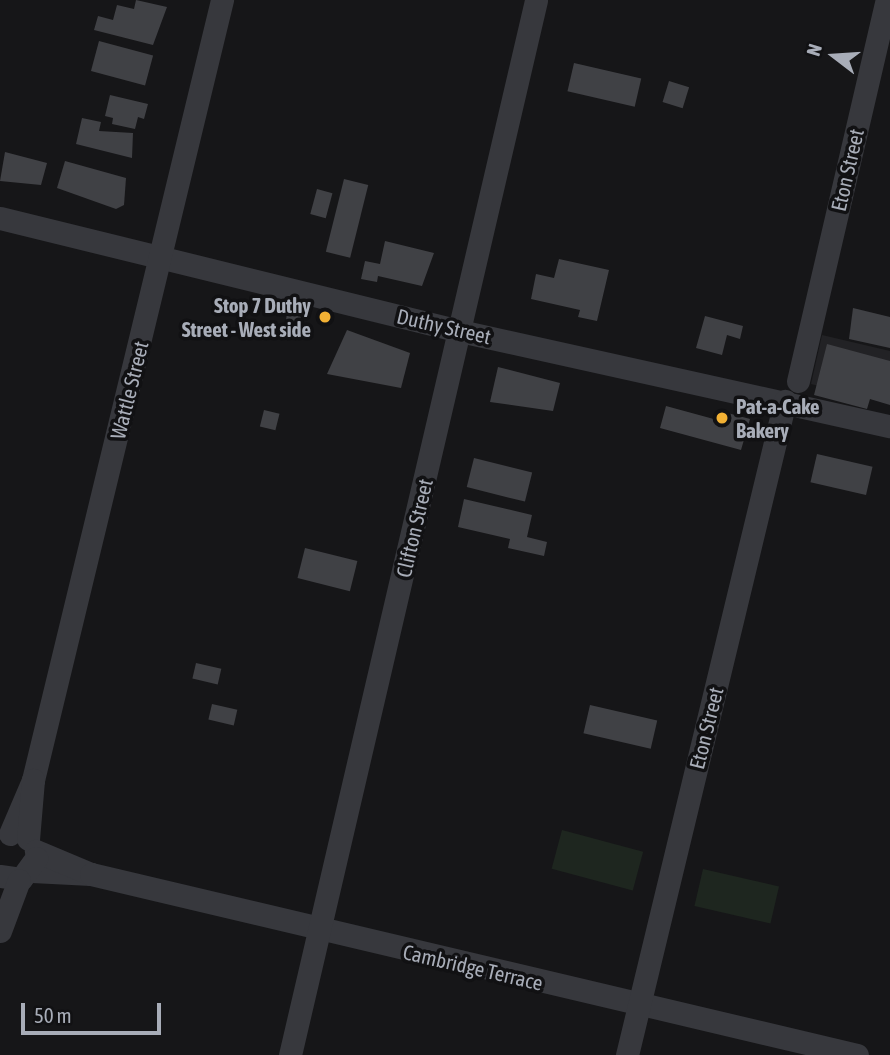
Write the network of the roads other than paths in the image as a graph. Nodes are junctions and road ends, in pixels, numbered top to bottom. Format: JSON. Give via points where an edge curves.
{"nodes":[{"id":1,"x":222,"y":0,"type":"edge"},
{"id":2,"x":536,"y":0,"type":"edge"},
{"id":3,"x":887,"y":0,"type":"edge"},
{"id":4,"x":0,"y":218,"type":"edge"},
{"id":5,"x":161,"y":260,"type":"junction"},
{"id":6,"x":460,"y":331,"type":"junction"},
{"id":7,"x":798,"y":381,"type":"dead end"},
{"id":8,"x":785,"y":401,"type":"junction"},
{"id":9,"x":890,"y":426,"type":"edge"},
{"id":10,"x":14,"y":862,"type":"edge"},
{"id":11,"x":0,"y":931,"type":"edge"},
{"id":12,"x":319,"y":932,"type":"junction"},
{"id":13,"x":639,"y":1004,"type":"junction"},
{"id":14,"x":290,"y":1055,"type":"edge"},
{"id":15,"x":627,"y":1055,"type":"edge"},
{"id":16,"x":857,"y":1055,"type":"edge"}],
"edges":[{"from":1,"to":5,"type":"street","name":"Wattle Street"},
{"from":2,"to":6,"type":"street","name":"Clifton Street"},
{"from":3,"to":7,"type":"street","name":"Eton Street"},
{"from":4,"to":5,"type":"street","name":"Duthy Street"},
{"from":5,"to":6,"type":"street","name":"Duthy Street"},
{"from":5,"to":10,"type":"street","name":"Wattle Street"},
{"from":6,"to":8,"type":"street","name":"Duthy Street"},
{"from":6,"to":12,"type":"street","name":"Clifton Street"},
{"from":8,"to":9,"type":"street","name":"Duthy Street"},
{"from":8,"to":13,"type":"street","name":"Eton Street"},
{"from":10,"to":11,"type":"street","name":"Wattle Street"},
{"from":10,"to":12,"type":"street","name":"Cambridge Terrace","via":[[91,874]]},
{"from":12,"to":13,"type":"street","name":"Cambridge Terrace"},
{"from":12,"to":14,"type":"street","name":"Clifton Street"},
{"from":13,"to":15,"type":"street","name":"Eton Street"},
{"from":13,"to":16,"type":"street","name":"Cambridge Terrace"}]}
